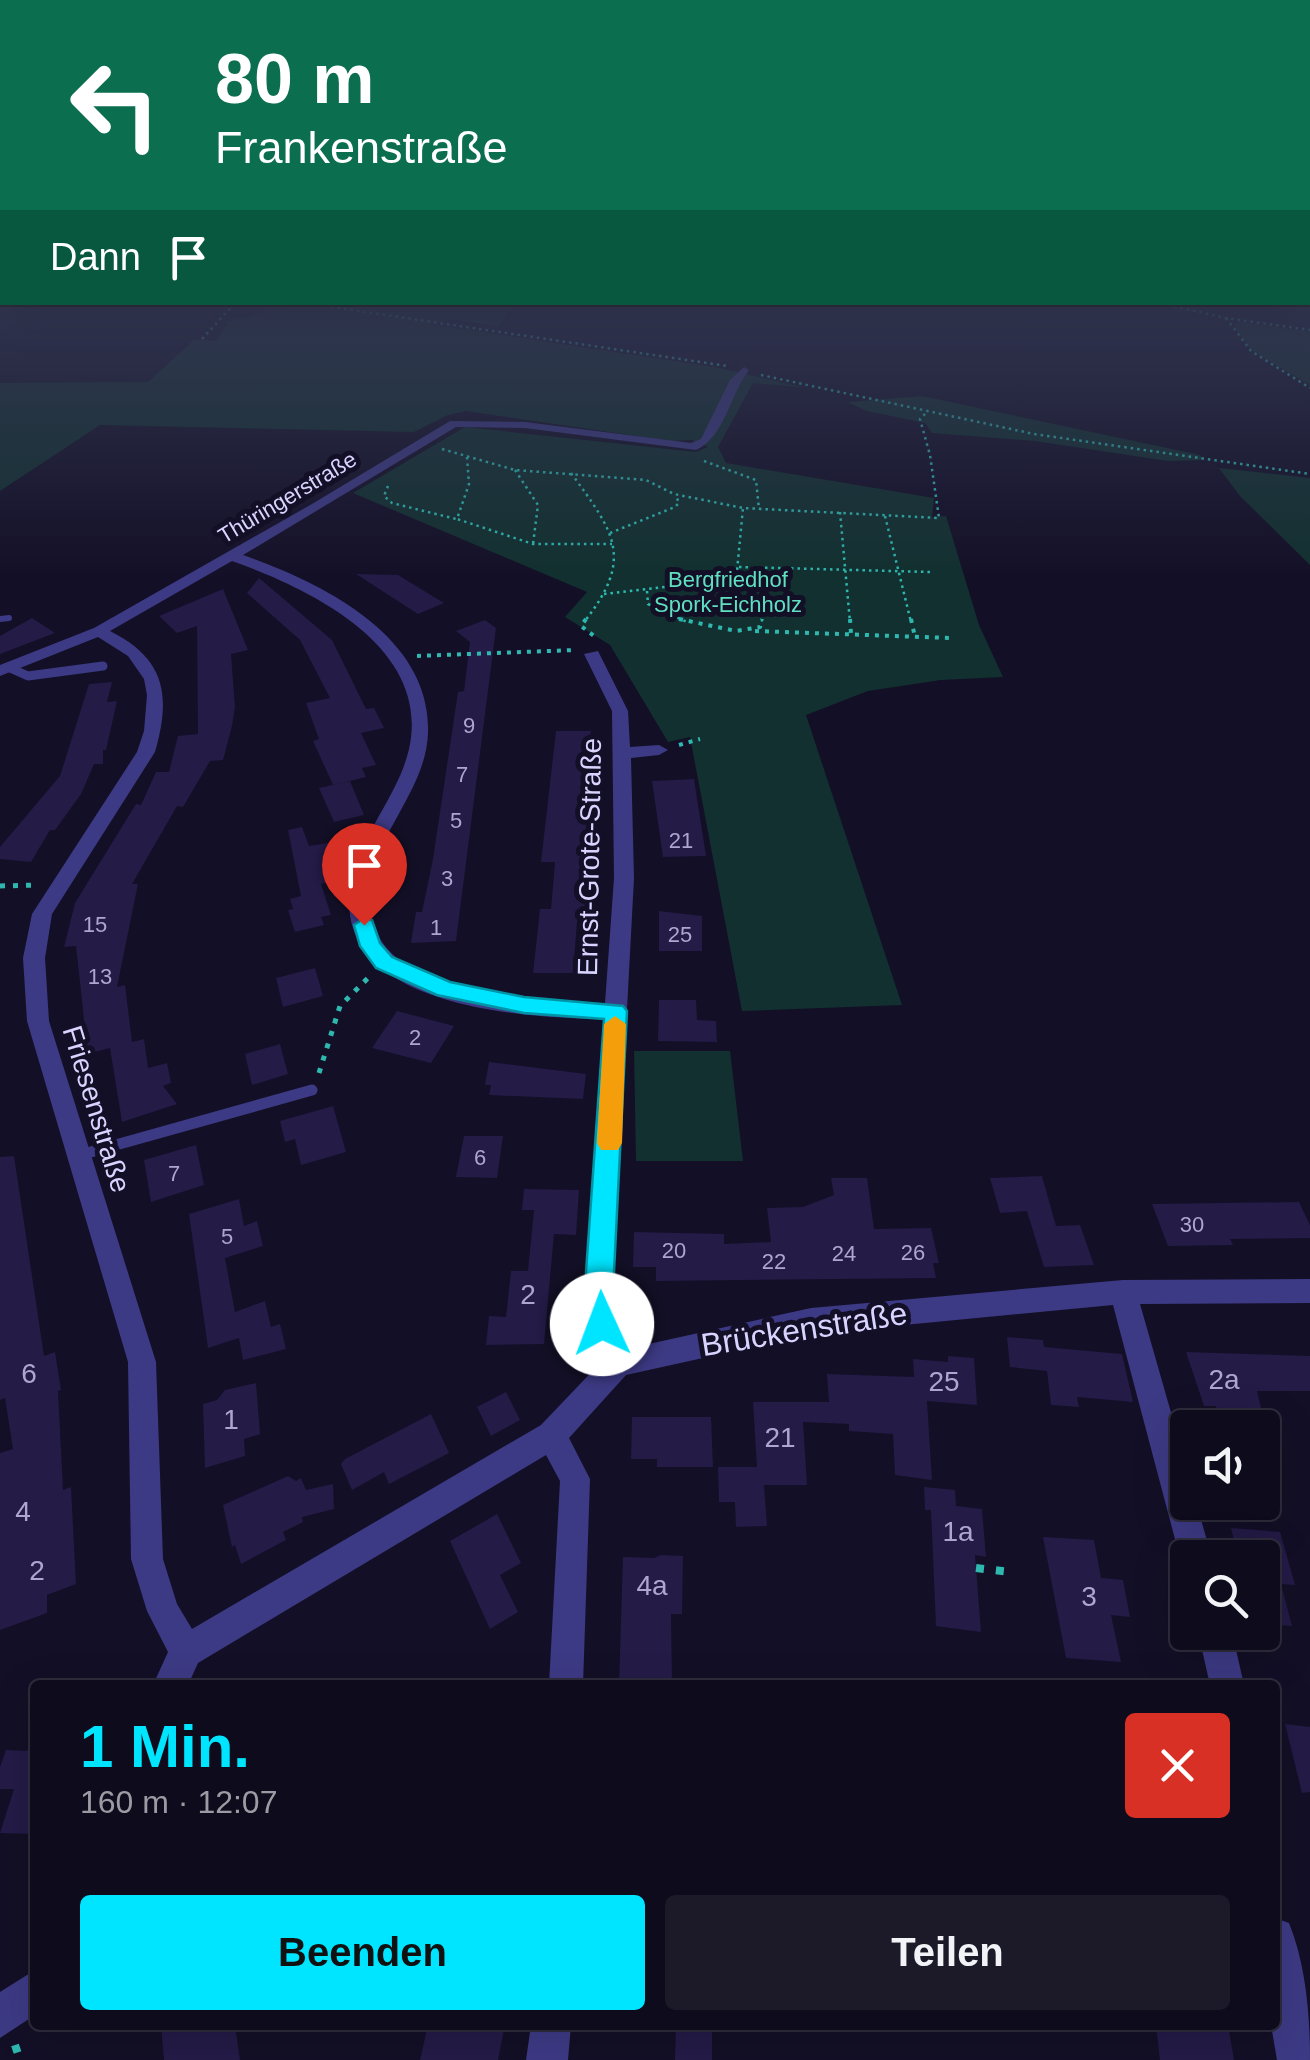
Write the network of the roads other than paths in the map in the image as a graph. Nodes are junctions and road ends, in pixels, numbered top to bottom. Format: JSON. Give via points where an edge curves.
{"nodes":[{"id":1,"x":732,"y":386,"type":"edge"},
{"id":2,"x":232,"y":556,"type":"junction"},
{"id":3,"x":98,"y":632,"type":"junction"},
{"id":4,"x":592,"y":655,"type":"road end"},
{"id":5,"x":103,"y":666,"type":"dead end"},
{"id":6,"x":5,"y":670,"type":"edge"},
{"id":7,"x":660,"y":750,"type":"dead end"},
{"id":8,"x":622,"y":753,"type":"junction"},
{"id":9,"x":616,"y":1011,"type":"junction"},
{"id":10,"x":312,"y":1090,"type":"dead end"},
{"id":11,"x":80,"y":1155,"type":"junction"},
{"id":12,"x":1310,"y":1291,"type":"edge"},
{"id":13,"x":1123,"y":1292,"type":"junction"},
{"id":14,"x":618,"y":1364,"type":"junction"},
{"id":15,"x":552,"y":1435,"type":"junction"},
{"id":16,"x":1191,"y":1540,"type":"edge"},
{"id":17,"x":1220,"y":1650,"type":"edge"},
{"id":18,"x":186,"y":1651,"type":"junction"},
{"id":19,"x":172,"y":1680,"type":"edge"},
{"id":20,"x":566,"y":1680,"type":"edge"},
{"id":21,"x":1226,"y":1680,"type":"edge"},
{"id":22,"x":1280,"y":1964,"type":"edge"},
{"id":23,"x":30,"y":1994,"type":"edge"},
{"id":24,"x":0,"y":2018,"type":"edge"},
{"id":25,"x":551,"y":2030,"type":"edge"},
{"id":26,"x":548,"y":2060,"type":"edge"},
{"id":27,"x":1298,"y":2060,"type":"edge"}],
"edges":[{"from":1,"to":2,"type":"street","name":"Thüringerstraße","via":[[706,441],[692,447],[454,423]]},
{"from":2,"to":3,"type":"street","name":"Thüringerstraße"},
{"from":2,"to":9,"type":"street","via":[[325,594],[374,634],[412,682],[420,731],[415,755],[363,870],[358,905],[370,946],[384,962],[445,989]]},
{"from":3,"to":6,"type":"street","name":"Thüringerstraße"},
{"from":3,"to":11,"type":"street","name":"Friesenstraße","via":[[145,661],[156,694],[146,752],[42,914],[34,958],[38,1021]]},
{"from":4,"to":8,"type":"street","name":"Ernst-Grote-Straße","via":[[620,712]]},
{"from":5,"to":6,"type":"lane","via":[[28,676]]},
{"from":7,"to":8,"type":"street"},
{"from":8,"to":9,"type":"street","name":"Ernst-Grote-Straße"},
{"from":9,"to":14,"type":"street","name":"Ernst-Grote-Straße","via":[[600,1272],[602,1324]]},
{"from":10,"to":11,"type":"lane"},
{"from":11,"to":18,"type":"street","name":"Friesenstraße","via":[[142,1362],[147,1559],[163,1611]]},
{"from":12,"to":13,"type":"street","name":"Brückenstraße"},
{"from":13,"to":14,"type":"street","name":"Brückenstraße","via":[[812,1321]]},
{"from":13,"to":16,"type":"street"},
{"from":14,"to":15,"type":"street"},
{"from":15,"to":18,"type":"street"},
{"from":15,"to":20,"type":"street","via":[[575,1479]]},
{"from":17,"to":21,"type":"street"},
{"from":18,"to":19,"type":"street"},
{"from":22,"to":27,"type":"street"},
{"from":23,"to":24,"type":"street"},
{"from":25,"to":26,"type":"street"}]}
